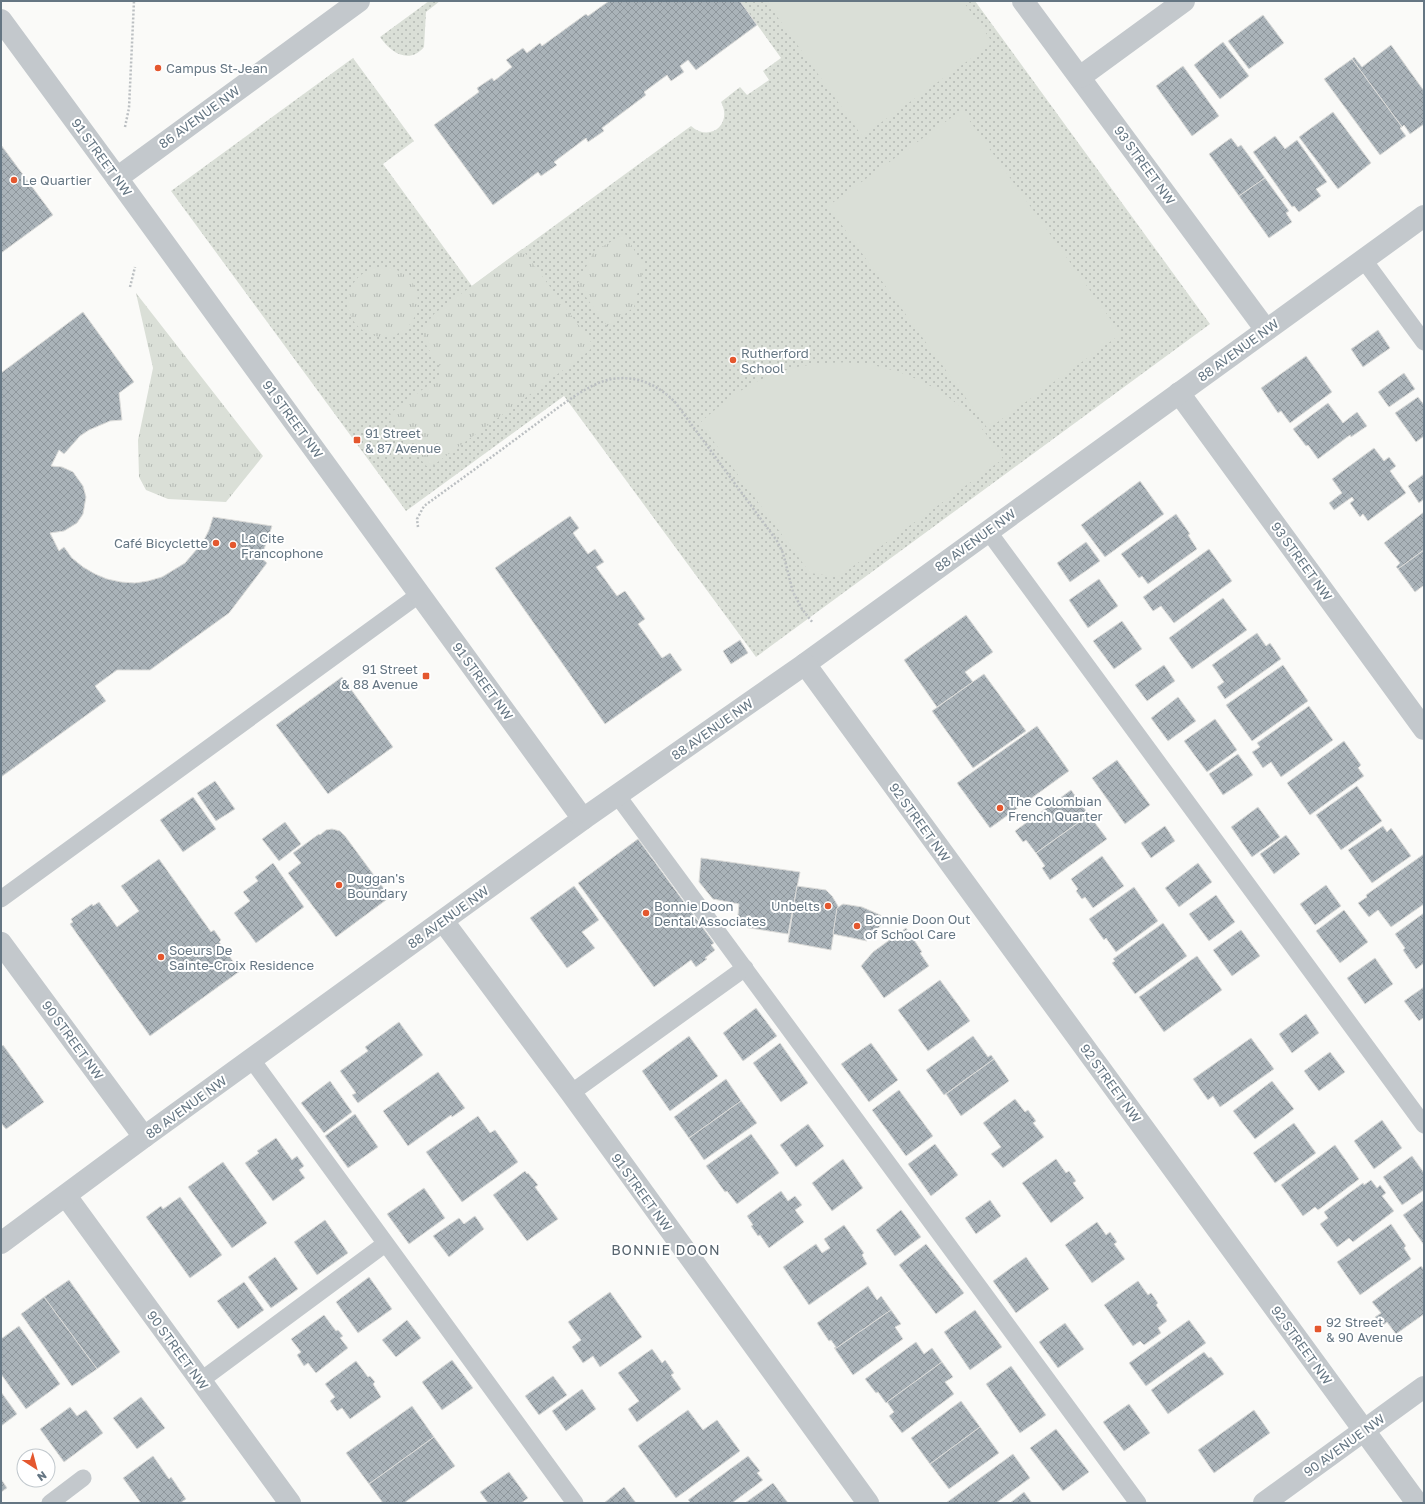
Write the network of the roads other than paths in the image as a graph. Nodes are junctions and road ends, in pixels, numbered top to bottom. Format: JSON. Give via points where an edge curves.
{"nodes":[{"id":1,"x":359,"y":1,"type":"edge"},
{"id":2,"x":1023,"y":1,"type":"edge"},
{"id":3,"x":1184,"y":1,"type":"edge"},
{"id":4,"x":1,"y":20,"type":"edge"},
{"id":5,"x":1080,"y":77,"type":"junction"},
{"id":6,"x":117,"y":178,"type":"junction"},
{"id":7,"x":1424,"y":216,"type":"edge"},
{"id":8,"x":1363,"y":260,"type":"junction"},
{"id":9,"x":1266,"y":330,"type":"junction"},
{"id":10,"x":1424,"y":342,"type":"edge"},
{"id":11,"x":1179,"y":393,"type":"junction"},
{"id":12,"x":988,"y":531,"type":"junction"},
{"id":13,"x":420,"y":594,"type":"junction"},
{"id":14,"x":804,"y":664,"type":"junction"},
{"id":15,"x":1424,"y":729,"type":"edge"},
{"id":16,"x":618,"y":795,"type":"junction"},
{"id":17,"x":583,"y":819,"type":"junction"},
{"id":18,"x":1,"y":899,"type":"edge"},
{"id":19,"x":443,"y":921,"type":"junction"},
{"id":20,"x":1,"y":943,"type":"edge"},
{"id":21,"x":745,"y":968,"type":"junction"},
{"id":22,"x":252,"y":1060,"type":"junction"},
{"id":23,"x":571,"y":1093,"type":"junction"},
{"id":24,"x":1424,"y":1125,"type":"edge"},
{"id":25,"x":144,"y":1137,"type":"junction"},
{"id":26,"x":66,"y":1196,"type":"junction"},
{"id":27,"x":1,"y":1243,"type":"edge"},
{"id":28,"x":385,"y":1244,"type":"junction"},
{"id":29,"x":200,"y":1381,"type":"junction"},
{"id":30,"x":1424,"y":1387,"type":"edge"},
{"id":31,"x":1364,"y":1430,"type":"junction"},
{"id":32,"x":83,"y":1478,"type":"dead end"},
{"id":33,"x":50,"y":1503,"type":"edge"},
{"id":34,"x":290,"y":1503,"type":"edge"},
{"id":35,"x":575,"y":1503,"type":"edge"},
{"id":36,"x":868,"y":1503,"type":"edge"},
{"id":37,"x":1138,"y":1503,"type":"edge"},
{"id":38,"x":1264,"y":1503,"type":"edge"},
{"id":39,"x":1417,"y":1503,"type":"edge"}],
"edges":[{"from":1,"to":6,"type":"street","name":"86 AVENUE NW"},
{"from":2,"to":5,"type":"street","name":"93 STREET NW"},
{"from":3,"to":5,"type":"street"},
{"from":4,"to":6,"type":"street","name":"91 STREET NW"},
{"from":5,"to":9,"type":"street","name":"93 STREET NW"},
{"from":6,"to":13,"type":"street","name":"91 STREET NW"},
{"from":7,"to":8,"type":"street","name":"88 AVENUE NW"},
{"from":8,"to":9,"type":"street","name":"88 AVENUE NW"},
{"from":8,"to":10,"type":"lane"},
{"from":9,"to":11,"type":"street","name":"88 AVENUE NW"},
{"from":11,"to":12,"type":"street","name":"88 AVENUE NW"},
{"from":11,"to":15,"type":"street","name":"93 STREET NW"},
{"from":12,"to":14,"type":"street","name":"88 AVENUE NW"},
{"from":12,"to":24,"type":"lane"},
{"from":13,"to":17,"type":"street","name":"91 STREET NW"},
{"from":13,"to":18,"type":"lane"},
{"from":14,"to":16,"type":"street","name":"88 AVENUE NW"},
{"from":14,"to":31,"type":"street","name":"92 STREET NW"},
{"from":16,"to":17,"type":"street","name":"88 AVENUE NW"},
{"from":16,"to":21,"type":"lane"},
{"from":17,"to":19,"type":"street","name":"88 AVENUE NW"},
{"from":19,"to":22,"type":"street","name":"88 AVENUE NW"},
{"from":19,"to":23,"type":"street","name":"91 STREET NW"},
{"from":20,"to":25,"type":"street","name":"90 STREET NW"},
{"from":21,"to":23,"type":"lane"},
{"from":21,"to":37,"type":"lane"},
{"from":22,"to":25,"type":"street","name":"88 AVENUE NW"},
{"from":22,"to":28,"type":"lane"},
{"from":23,"to":36,"type":"street","name":"91 STREET NW"},
{"from":25,"to":26,"type":"street","name":"88 AVENUE NW"},
{"from":26,"to":27,"type":"street","name":"88 AVENUE NW"},
{"from":26,"to":29,"type":"street","name":"90 STREET NW"},
{"from":28,"to":29,"type":"lane"},
{"from":28,"to":35,"type":"lane"},
{"from":29,"to":34,"type":"street","name":"90 STREET NW"},
{"from":30,"to":31,"type":"street","name":"90 AVENUE NW"},
{"from":31,"to":38,"type":"street","name":"90 AVENUE NW"},
{"from":31,"to":39,"type":"street","name":"92 STREET NW"},
{"from":32,"to":33,"type":"lane"}]}
